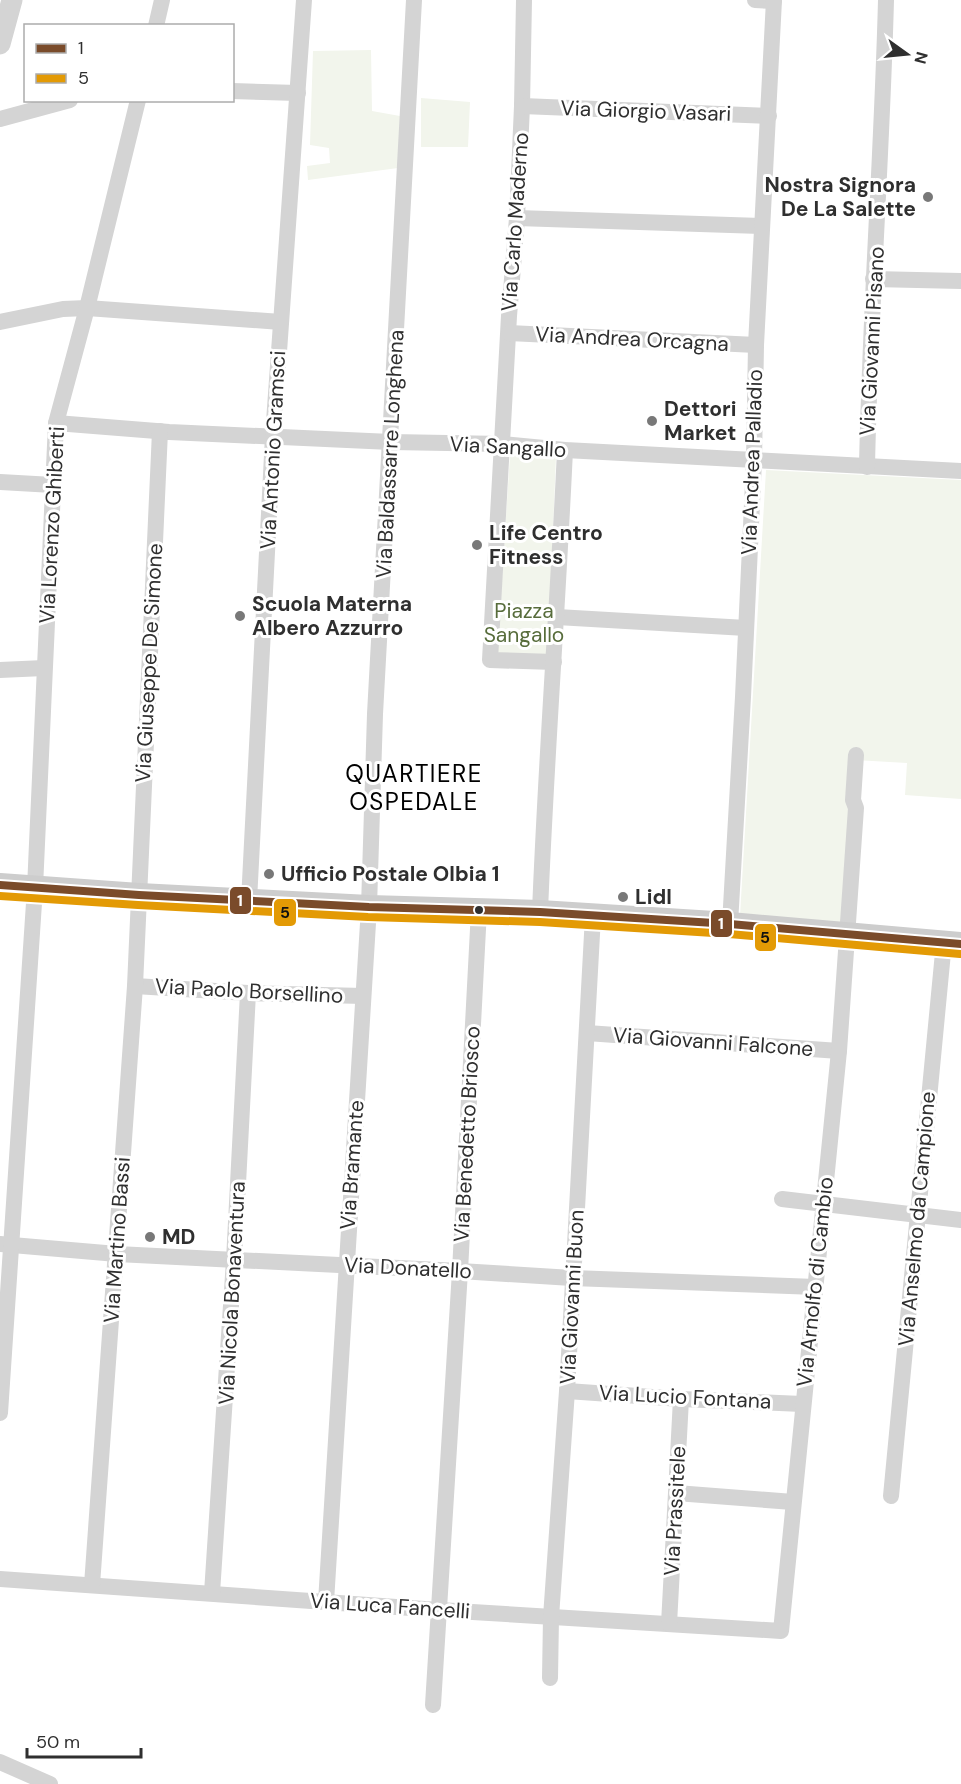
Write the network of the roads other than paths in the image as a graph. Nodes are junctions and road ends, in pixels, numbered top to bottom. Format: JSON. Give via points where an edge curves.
{"nodes":[{"id":1,"x":12,"y":0,"type":"edge"},
{"id":2,"x":162,"y":0,"type":"edge"},
{"id":3,"x":304,"y":0,"type":"edge"},
{"id":4,"x":414,"y":0,"type":"edge"},
{"id":5,"x":524,"y":0,"type":"edge"},
{"id":6,"x":754,"y":0,"type":"edge"},
{"id":7,"x":774,"y":0,"type":"edge"},
{"id":8,"x":886,"y":0,"type":"edge"},
{"id":9,"x":156,"y":24,"type":"edge"},
{"id":10,"x":0,"y":44,"type":"edge"},
{"id":11,"x":234,"y":91,"type":"edge"},
{"id":12,"x":298,"y":93,"type":"junction"},
{"id":13,"x":63,"y":102,"type":"edge"},
{"id":14,"x":138,"y":102,"type":"edge"},
{"id":15,"x":522,"y":106,"type":"junction"},
{"id":16,"x":769,"y":116,"type":"junction"},
{"id":17,"x":0,"y":119,"type":"edge"},
{"id":18,"x":517,"y":218,"type":"junction"},
{"id":19,"x":761,"y":226,"type":"junction"},
{"id":20,"x":873,"y":279,"type":"junction"},
{"id":21,"x":961,"y":281,"type":"edge"},
{"id":22,"x":87,"y":308,"type":"junction"},
{"id":23,"x":0,"y":322,"type":"edge"},
{"id":24,"x":281,"y":322,"type":"junction"},
{"id":25,"x":508,"y":333,"type":"junction"},
{"id":26,"x":756,"y":345,"type":"junction"},
{"id":27,"x":56,"y":423,"type":"junction"},
{"id":28,"x":160,"y":431,"type":"junction"},
{"id":29,"x":273,"y":436,"type":"junction"},
{"id":30,"x":391,"y":442,"type":"junction"},
{"id":31,"x":503,"y":444,"type":"junction"},
{"id":32,"x":565,"y":450,"type":"junction"},
{"id":33,"x":754,"y":461,"type":"junction"},
{"id":34,"x":867,"y":467,"type":"junction"},
{"id":35,"x":961,"y":471,"type":"edge"},
{"id":36,"x":0,"y":482,"type":"edge"},
{"id":37,"x":53,"y":485,"type":"junction"},
{"id":38,"x":557,"y":617,"type":"junction"},
{"id":39,"x":746,"y":628,"type":"junction"},
{"id":40,"x":554,"y":663,"type":"junction"},
{"id":41,"x":44,"y":668,"type":"junction"},
{"id":42,"x":0,"y":670,"type":"edge"},
{"id":43,"x":856,"y":755,"type":"dead end"},
{"id":44,"x":0,"y":885,"type":"edge"},
{"id":45,"x":35,"y":888,"type":"junction"},
{"id":46,"x":139,"y":895,"type":"junction"},
{"id":47,"x":249,"y":901,"type":"junction"},
{"id":48,"x":369,"y":907,"type":"junction"},
{"id":49,"x":479,"y":910,"type":"junction"},
{"id":50,"x":540,"y":912,"type":"junction"},
{"id":51,"x":593,"y":916,"type":"junction"},
{"id":52,"x":730,"y":924,"type":"junction"},
{"id":53,"x":848,"y":934,"type":"junction"},
{"id":54,"x":952,"y":943,"type":"edge"},
{"id":55,"x":135,"y":986,"type":"junction"},
{"id":56,"x":248,"y":993,"type":"junction"},
{"id":57,"x":363,"y":996,"type":"junction"},
{"id":58,"x":587,"y":1033,"type":"junction"},
{"id":59,"x":839,"y":1052,"type":"junction"},
{"id":60,"x":782,"y":1199,"type":"dead end"},
{"id":61,"x":823,"y":1204,"type":"junction"},
{"id":62,"x":918,"y":1215,"type":"junction"},
{"id":63,"x":961,"y":1220,"type":"edge"},
{"id":64,"x":6,"y":1244,"type":"edge"},
{"id":65,"x":117,"y":1254,"type":"junction"},
{"id":66,"x":234,"y":1260,"type":"junction"},
{"id":67,"x":346,"y":1265,"type":"junction"},
{"id":68,"x":460,"y":1271,"type":"junction"},
{"id":69,"x":572,"y":1278,"type":"junction"},
{"id":70,"x":816,"y":1287,"type":"junction"},
{"id":71,"x":567,"y":1391,"type":"junction"},
{"id":72,"x":681,"y":1399,"type":"junction"},
{"id":73,"x":802,"y":1404,"type":"junction"},
{"id":74,"x":0,"y":1413,"type":"edge"},
{"id":75,"x":676,"y":1493,"type":"junction"},
{"id":76,"x":891,"y":1496,"type":"dead end"},
{"id":77,"x":792,"y":1502,"type":"junction"},
{"id":78,"x":0,"y":1579,"type":"edge"},
{"id":79,"x":92,"y":1586,"type":"junction"},
{"id":80,"x":212,"y":1593,"type":"junction"},
{"id":81,"x":326,"y":1602,"type":"junction"},
{"id":82,"x":439,"y":1610,"type":"junction"},
{"id":83,"x":551,"y":1617,"type":"junction"},
{"id":84,"x":669,"y":1624,"type":"junction"},
{"id":85,"x":781,"y":1631,"type":"joint"},
{"id":86,"x":550,"y":1678,"type":"dead end"},
{"id":87,"x":433,"y":1705,"type":"dead end"},
{"id":88,"x":0,"y":1762,"type":"edge"},
{"id":89,"x":50,"y":1784,"type":"edge"}],
"edges":[{"from":1,"to":10,"type":"street"},
{"from":2,"to":9,"type":"street"},
{"from":3,"to":12,"type":"street","name":"Via Antonio Gramsci"},
{"from":4,"to":30,"type":"street","name":"Via Baldassarre Longhena"},
{"from":5,"to":15,"type":"street","name":"Via Carlo Maderno"},
{"from":6,"to":7,"type":"street"},
{"from":7,"to":16,"type":"street","name":"Via Andrea Palladio"},
{"from":8,"to":20,"type":"street","name":"Via Giovanni Pisano"},
{"from":11,"to":12,"type":"street"},
{"from":12,"to":24,"type":"street","name":"Via Antonio Gramsci"},
{"from":13,"to":17,"type":"street"},
{"from":14,"to":22,"type":"street","name":"Via Lorenzo Ghiberti"},
{"from":15,"to":16,"type":"street","name":"Via Giorgio Vasari"},
{"from":15,"to":18,"type":"street","name":"Via Carlo Maderno"},
{"from":16,"to":19,"type":"street","name":"Via Andrea Palladio"},
{"from":18,"to":19,"type":"street"},
{"from":18,"to":25,"type":"street","name":"Via Carlo Maderno"},
{"from":19,"to":26,"type":"street","name":"Via Andrea Palladio"},
{"from":20,"to":21,"type":"street"},
{"from":20,"to":34,"type":"street","name":"Via Giovanni Pisano"},
{"from":22,"to":23,"type":"street"},
{"from":22,"to":24,"type":"street"},
{"from":22,"to":27,"type":"street","name":"Via Lorenzo Ghiberti"},
{"from":24,"to":29,"type":"street","name":"Via Antonio Gramsci"},
{"from":25,"to":26,"type":"street","name":"Via Andrea Orcagna"},
{"from":25,"to":31,"type":"street","name":"Via Carlo Maderno"},
{"from":26,"to":33,"type":"street","name":"Via Andrea Palladio"},
{"from":27,"to":28,"type":"street","name":"Via Sangallo"},
{"from":27,"to":37,"type":"street","name":"Via Lorenzo Ghiberti"},
{"from":28,"to":29,"type":"street","name":"Via Sangallo"},
{"from":28,"to":46,"type":"street","name":"Via Giuseppe De Simone"},
{"from":29,"to":30,"type":"street","name":"Via Sangallo"},
{"from":29,"to":47,"type":"street","name":"Via Antonio Gramsci"},
{"from":30,"to":31,"type":"street","name":"Via Sangallo"},
{"from":30,"to":48,"type":"street","name":"Via Baldassarre Longhena","via":[[375,714]]},
{"from":31,"to":32,"type":"street","name":"Via Sangallo"},
{"from":31,"to":40,"type":"street","via":[[490,660]]},
{"from":32,"to":33,"type":"street","name":"Via Sangallo"},
{"from":32,"to":38,"type":"street"},
{"from":33,"to":34,"type":"street","name":"Via Sangallo"},
{"from":33,"to":39,"type":"street","name":"Via Andrea Palladio"},
{"from":34,"to":35,"type":"street","name":"Via Sangallo"},
{"from":36,"to":37,"type":"street"},
{"from":37,"to":41,"type":"street","name":"Via Lorenzo Ghiberti"},
{"from":38,"to":39,"type":"street"},
{"from":38,"to":40,"type":"street"},
{"from":39,"to":52,"type":"street","name":"Via Andrea Palladio"},
{"from":40,"to":50,"type":"street"},
{"from":41,"to":42,"type":"street"},
{"from":41,"to":45,"type":"street","name":"Via Lorenzo Ghiberti"},
{"from":43,"to":53,"type":"street","name":"Via Arnolfo di Cambio"},
{"from":44,"to":45,"type":"main road"},
{"from":45,"to":46,"type":"main road"},
{"from":45,"to":64,"type":"street","name":"Via Lorenzo Ghiberti"},
{"from":46,"to":47,"type":"main road"},
{"from":46,"to":55,"type":"street","name":"Via Martino Bassi"},
{"from":47,"to":48,"type":"main road"},
{"from":48,"to":49,"type":"main road"},
{"from":48,"to":57,"type":"street","name":"Via Bramante"},
{"from":49,"to":50,"type":"main road"},
{"from":49,"to":68,"type":"street","name":"Via Benedetto Briosco"},
{"from":50,"to":51,"type":"main road"},
{"from":51,"to":52,"type":"main road"},
{"from":51,"to":58,"type":"street","name":"Via Giovanni Buon"},
{"from":52,"to":53,"type":"main road"},
{"from":53,"to":54,"type":"main road"},
{"from":53,"to":59,"type":"street","name":"Via Arnolfo di Cambio"},
{"from":54,"to":62,"type":"street","name":"Via Anselmo da Campione"},
{"from":55,"to":56,"type":"street","name":"Via Paolo Borsellino"},
{"from":55,"to":65,"type":"street","name":"Via Martino Bassi"},
{"from":56,"to":57,"type":"street","name":"Via Paolo Borsellino"},
{"from":56,"to":66,"type":"street","name":"Via Nicola Bonaventura"},
{"from":57,"to":67,"type":"street","name":"Via Bramante"},
{"from":58,"to":59,"type":"street","name":"Via Giovanni Falcone"},
{"from":58,"to":69,"type":"street","name":"Via Giovanni Buon"},
{"from":59,"to":61,"type":"street","name":"Via Arnolfo di Cambio"},
{"from":60,"to":61,"type":"street"},
{"from":61,"to":62,"type":"street"},
{"from":61,"to":70,"type":"street","name":"Via Arnolfo di Cambio"},
{"from":62,"to":63,"type":"street"},
{"from":62,"to":76,"type":"street","name":"Via Anselmo da Campione"},
{"from":64,"to":65,"type":"street","name":"Via Donatello"},
{"from":64,"to":74,"type":"street","name":"Via Lorenzo Ghiberti"},
{"from":65,"to":66,"type":"street","name":"Via Donatello"},
{"from":65,"to":79,"type":"street","name":"Via Martino Bassi"},
{"from":66,"to":67,"type":"street","name":"Via Donatello"},
{"from":66,"to":80,"type":"street","name":"Via Nicola Bonaventura"},
{"from":67,"to":68,"type":"street","name":"Via Donatello"},
{"from":67,"to":81,"type":"street","name":"Via Bramante"},
{"from":68,"to":69,"type":"street","name":"Via Donatello"},
{"from":68,"to":82,"type":"street","name":"Via Benedetto Briosco"},
{"from":69,"to":70,"type":"street","name":"Via Donatello"},
{"from":69,"to":71,"type":"street","name":"Via Giovanni Buon"},
{"from":70,"to":73,"type":"street","name":"Via Arnolfo di Cambio"},
{"from":71,"to":72,"type":"street","name":"Via Lucio Fontana"},
{"from":71,"to":83,"type":"street","name":"Via Giovanni Buon"},
{"from":72,"to":73,"type":"street","name":"Via Lucio Fontana"},
{"from":72,"to":75,"type":"street","name":"Via Prassitele"},
{"from":73,"to":77,"type":"street","name":"Via Arnolfo di Cambio"},
{"from":75,"to":77,"type":"street"},
{"from":75,"to":84,"type":"street","name":"Via Prassitele"},
{"from":77,"to":85,"type":"street","name":"Via Arnolfo di Cambio"},
{"from":78,"to":79,"type":"street","name":"Via Luca Fancelli"},
{"from":79,"to":80,"type":"street","name":"Via Luca Fancelli"},
{"from":80,"to":81,"type":"street","name":"Via Luca Fancelli"},
{"from":81,"to":82,"type":"street","name":"Via Luca Fancelli"},
{"from":82,"to":83,"type":"street","name":"Via Luca Fancelli"},
{"from":82,"to":87,"type":"street","name":"Via Benedetto Briosco"},
{"from":83,"to":84,"type":"street","name":"Via Luca Fancelli"},
{"from":83,"to":86,"type":"street","name":"Via Giovanni Buon"},
{"from":84,"to":85,"type":"street","name":"Via Luca Fancelli"},
{"from":88,"to":89,"type":"street"}]}
